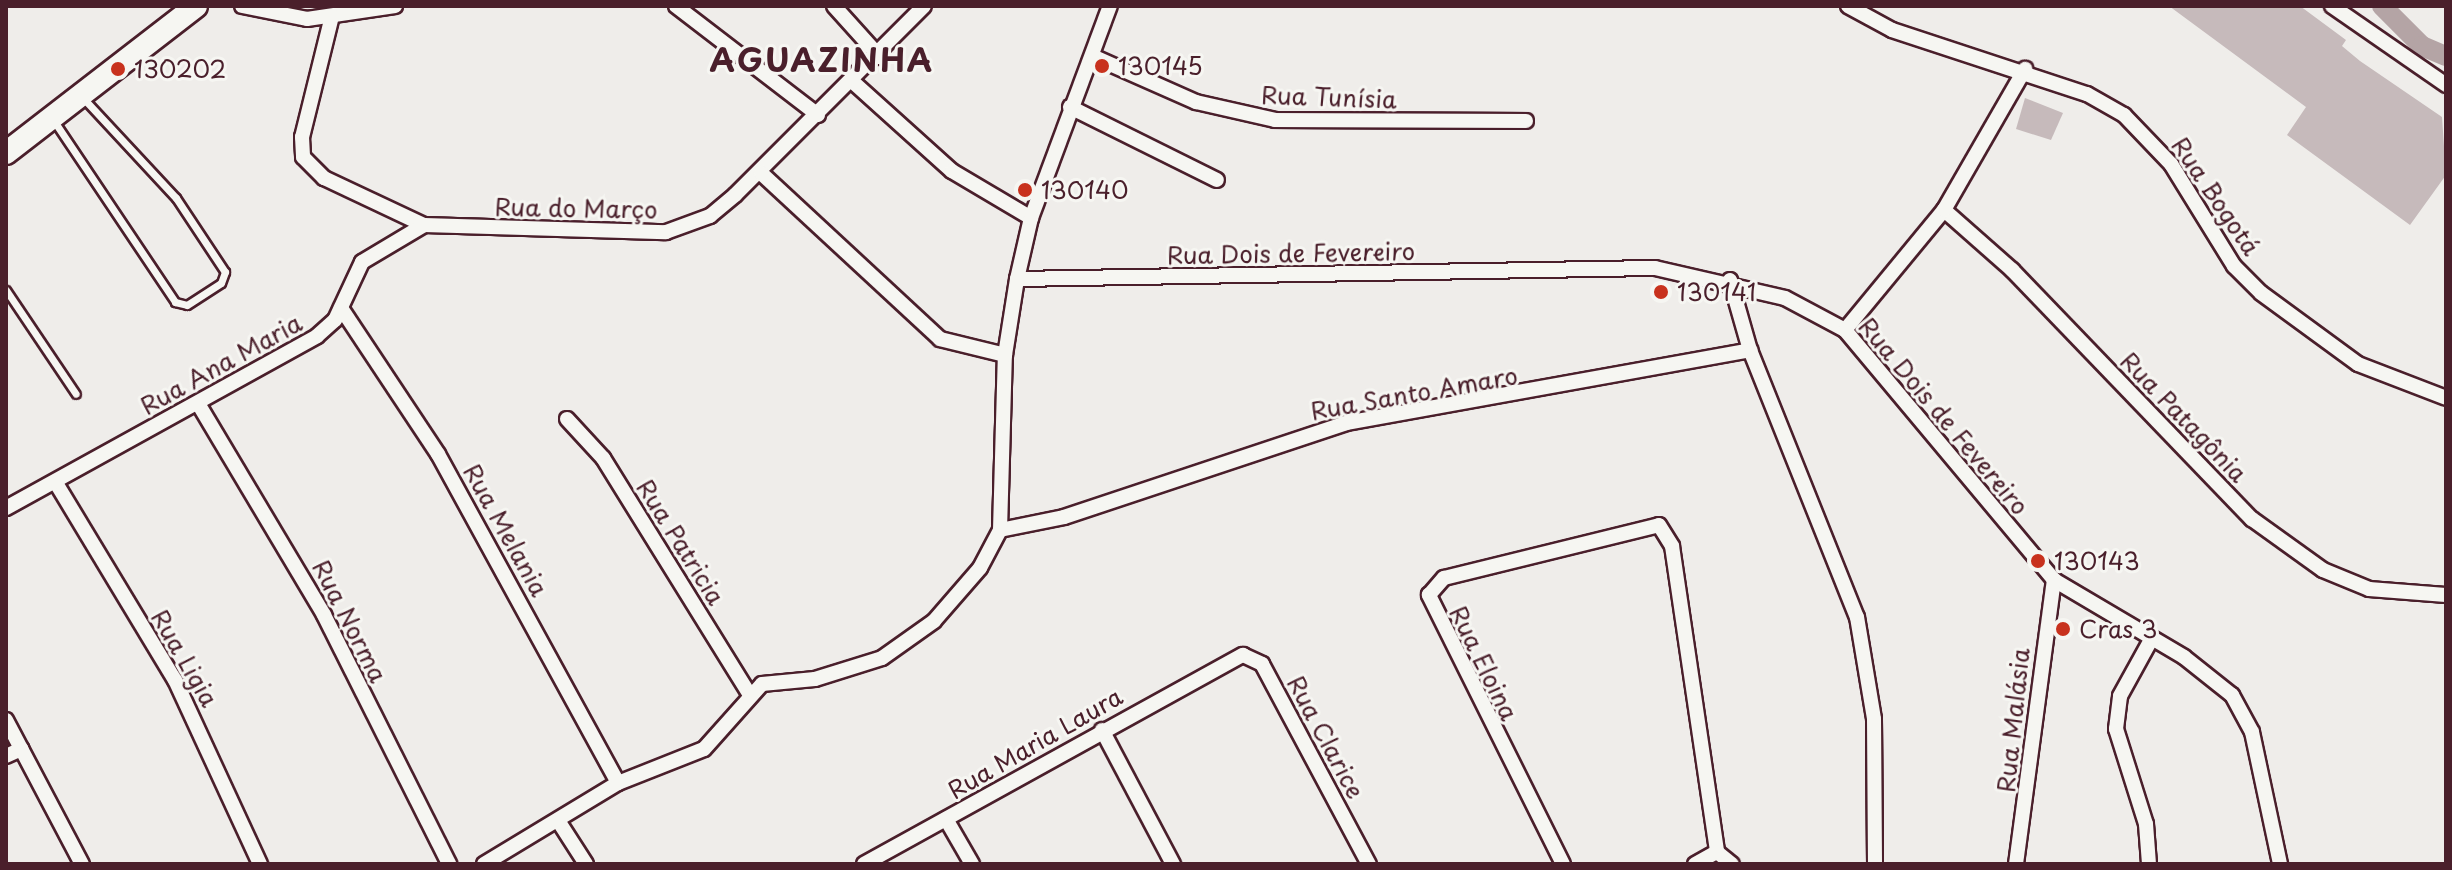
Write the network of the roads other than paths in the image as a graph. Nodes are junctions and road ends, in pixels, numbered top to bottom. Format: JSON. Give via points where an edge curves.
{"nodes":[{"id":1,"x":196,"y":6,"type":"edge"},
{"id":2,"x":242,"y":6,"type":"edge"},
{"id":3,"x":395,"y":6,"type":"edge"},
{"id":4,"x":676,"y":6,"type":"edge"},
{"id":5,"x":834,"y":6,"type":"edge"},
{"id":6,"x":1110,"y":6,"type":"edge"},
{"id":7,"x":1848,"y":6,"type":"edge"},
{"id":8,"x":2332,"y":6,"type":"edge"},
{"id":9,"x":919,"y":8,"type":"edge"},
{"id":10,"x":332,"y":16,"type":"junction"},
{"id":11,"x":1092,"y":56,"type":"junction"},
{"id":12,"x":880,"y":57,"type":"junction"},
{"id":13,"x":2025,"y":69,"type":"junction"},
{"id":14,"x":853,"y":82,"type":"junction"},
{"id":15,"x":2446,"y":85,"type":"edge"},
{"id":16,"x":83,"y":98,"type":"junction"},
{"id":17,"x":1070,"y":107,"type":"junction"},
{"id":18,"x":818,"y":115,"type":"junction"},
{"id":19,"x":52,"y":119,"type":"junction"},
{"id":20,"x":1526,"y":121,"type":"dead end"},
{"id":21,"x":6,"y":153,"type":"edge"},
{"id":22,"x":761,"y":173,"type":"junction"},
{"id":23,"x":1217,"y":180,"type":"dead end"},
{"id":24,"x":1944,"y":210,"type":"junction"},
{"id":25,"x":1031,"y":218,"type":"junction"},
{"id":26,"x":424,"y":225,"type":"junction"},
{"id":27,"x":1017,"y":279,"type":"junction"},
{"id":28,"x":1730,"y":280,"type":"junction"},
{"id":29,"x":6,"y":290,"type":"edge"},
{"id":30,"x":341,"y":308,"type":"junction"},
{"id":31,"x":1845,"y":330,"type":"junction"},
{"id":32,"x":1750,"y":350,"type":"junction"},
{"id":33,"x":1005,"y":355,"type":"junction"},
{"id":34,"x":76,"y":394,"type":"dead end"},
{"id":35,"x":2446,"y":398,"type":"edge"},
{"id":36,"x":199,"y":405,"type":"junction"},
{"id":37,"x":567,"y":419,"type":"dead end"},
{"id":38,"x":56,"y":483,"type":"junction"},
{"id":39,"x":6,"y":508,"type":"edge"},
{"id":40,"x":1000,"y":530,"type":"junction"},
{"id":41,"x":2054,"y":580,"type":"junction"},
{"id":42,"x":2446,"y":595,"type":"edge"},
{"id":43,"x":2152,"y":638,"type":"junction"},
{"id":44,"x":1228,"y":659,"type":"joint"},
{"id":45,"x":750,"y":695,"type":"junction"},
{"id":46,"x":6,"y":720,"type":"edge"},
{"id":47,"x":1102,"y":730,"type":"junction"},
{"id":48,"x":21,"y":749,"type":"junction"},
{"id":49,"x":6,"y":756,"type":"edge"},
{"id":50,"x":618,"y":783,"type":"junction"},
{"id":51,"x":946,"y":819,"type":"junction"},
{"id":52,"x":559,"y":822,"type":"junction"},
{"id":53,"x":1717,"y":852,"type":"junction"},
{"id":54,"x":82,"y":864,"type":"edge"},
{"id":55,"x":260,"y":864,"type":"edge"},
{"id":56,"x":449,"y":864,"type":"edge"},
{"id":57,"x":484,"y":864,"type":"edge"},
{"id":58,"x":586,"y":864,"type":"edge"},
{"id":59,"x":864,"y":864,"type":"edge"},
{"id":60,"x":972,"y":864,"type":"edge"},
{"id":61,"x":1173,"y":864,"type":"edge"},
{"id":62,"x":1369,"y":864,"type":"edge"},
{"id":63,"x":1563,"y":864,"type":"edge"},
{"id":64,"x":1695,"y":864,"type":"edge"},
{"id":65,"x":1732,"y":864,"type":"edge"},
{"id":66,"x":1875,"y":864,"type":"edge"},
{"id":67,"x":2016,"y":864,"type":"edge"},
{"id":68,"x":2149,"y":864,"type":"edge"},
{"id":69,"x":2280,"y":864,"type":"edge"}],
"edges":[{"from":1,"to":16,"type":"main road"},
{"from":2,"to":10,"type":"street","via":[[293,17]]},
{"from":3,"to":10,"type":"street"},
{"from":4,"to":18,"type":"street"},
{"from":5,"to":12,"type":"street"},
{"from":6,"to":11,"type":"street"},
{"from":7,"to":13,"type":"street","name":"Rua Bogotá","via":[[1928,42]]},
{"from":8,"to":15,"type":"street"},
{"from":9,"to":12,"type":"street","name":"Rua do Março"},
{"from":10,"to":26,"type":"street","name":"Rua do Março","via":[[303,157],[324,178]]},
{"from":11,"to":17,"type":"street"},
{"from":11,"to":20,"type":"street","name":"Rua Tunísia","via":[[1196,102],[1275,120]]},
{"from":12,"to":14,"type":"street","name":"Rua do Março"},
{"from":13,"to":24,"type":"street"},
{"from":13,"to":35,"type":"street","name":"Rua Bogotá","via":[[2087,94],[2149,136],[2234,266],[2261,293],[2358,364]]},
{"from":14,"to":18,"type":"street","name":"Rua do Março"},
{"from":14,"to":25,"type":"street","via":[[952,171]]},
{"from":16,"to":19,"type":"main road"},
{"from":16,"to":19,"type":"lane","via":[[176,198],[225,272],[221,283],[187,305],[175,302]]},
{"from":17,"to":23,"type":"street"},
{"from":17,"to":25,"type":"street"},
{"from":18,"to":22,"type":"street","name":"Rua do Março"},
{"from":19,"to":21,"type":"main road"},
{"from":22,"to":26,"type":"street","name":"Rua do Março","via":[[710,216],[666,232]]},
{"from":22,"to":33,"type":"street","via":[[940,339]]},
{"from":24,"to":31,"type":"street"},
{"from":24,"to":42,"type":"street","name":"Rua Patagônia","via":[[2012,270],[2252,519],[2323,570],[2369,589]]},
{"from":25,"to":27,"type":"street"},
{"from":26,"to":30,"type":"street","name":"Rua Ana Maria","via":[[362,262]]},
{"from":27,"to":28,"type":"street","name":"Rua Dois de Fevereiro","via":[[1655,268]]},
{"from":27,"to":33,"type":"street"},
{"from":28,"to":31,"type":"street","name":"Rua Dois de Fevereiro"},
{"from":28,"to":32,"type":"street"},
{"from":29,"to":34,"type":"lane"},
{"from":30,"to":36,"type":"street","name":"Rua Ana Maria","via":[[317,336]]},
{"from":30,"to":50,"type":"street","name":"Rua Melania","via":[[438,454]]},
{"from":31,"to":41,"type":"street","name":"Rua Dois de Fevereiro"},
{"from":32,"to":40,"type":"street","name":"Rua Santo Amaro","via":[[1478,405],[1346,423],[1064,517]]},
{"from":32,"to":66,"type":"street","via":[[1857,617],[1874,719]]},
{"from":33,"to":40,"type":"street"},
{"from":36,"to":38,"type":"street","name":"Rua Ana Maria"},
{"from":36,"to":56,"type":"street","name":"Rua Norma","via":[[295,561]]},
{"from":37,"to":45,"type":"street","name":"Rua Patricia","via":[[603,458]]},
{"from":38,"to":39,"type":"street","name":"Rua Ana Maria"},
{"from":38,"to":55,"type":"street","name":"Rua Ligia","via":[[175,680]]},
{"from":40,"to":45,"type":"street","via":[[962,590],[882,658],[815,679],[776,679]]},
{"from":41,"to":43,"type":"street","name":"Rua Dois de Fevereiro"},
{"from":41,"to":67,"type":"street","name":"Rua Malásia"},
{"from":43,"to":68,"type":"street","via":[[2120,696],[2116,729],[2146,824]]},
{"from":43,"to":69,"type":"street","name":"Rua Dois de Fevereiro","via":[[2217,679],[2244,713]]},
{"from":44,"to":47,"type":"street","name":"Rua Maria Laura"},
{"from":44,"to":62,"type":"street","name":"Rua Clarice","via":[[1243,655],[1262,664]]},
{"from":45,"to":50,"type":"street","via":[[704,749]]},
{"from":46,"to":48,"type":"street"},
{"from":47,"to":51,"type":"street","name":"Rua Maria Laura"},
{"from":47,"to":61,"type":"street"},
{"from":48,"to":49,"type":"street"},
{"from":48,"to":54,"type":"street"},
{"from":50,"to":52,"type":"street"},
{"from":51,"to":59,"type":"street","name":"Rua Maria Laura"},
{"from":51,"to":60,"type":"street"},
{"from":52,"to":57,"type":"street"},
{"from":52,"to":58,"type":"street"},
{"from":53,"to":63,"type":"street","name":"Rua Eloina","via":[[1672,546],[1666,527],[1650,526],[1444,578],[1429,595]]},
{"from":53,"to":64,"type":"street"},
{"from":53,"to":65,"type":"street"}]}
